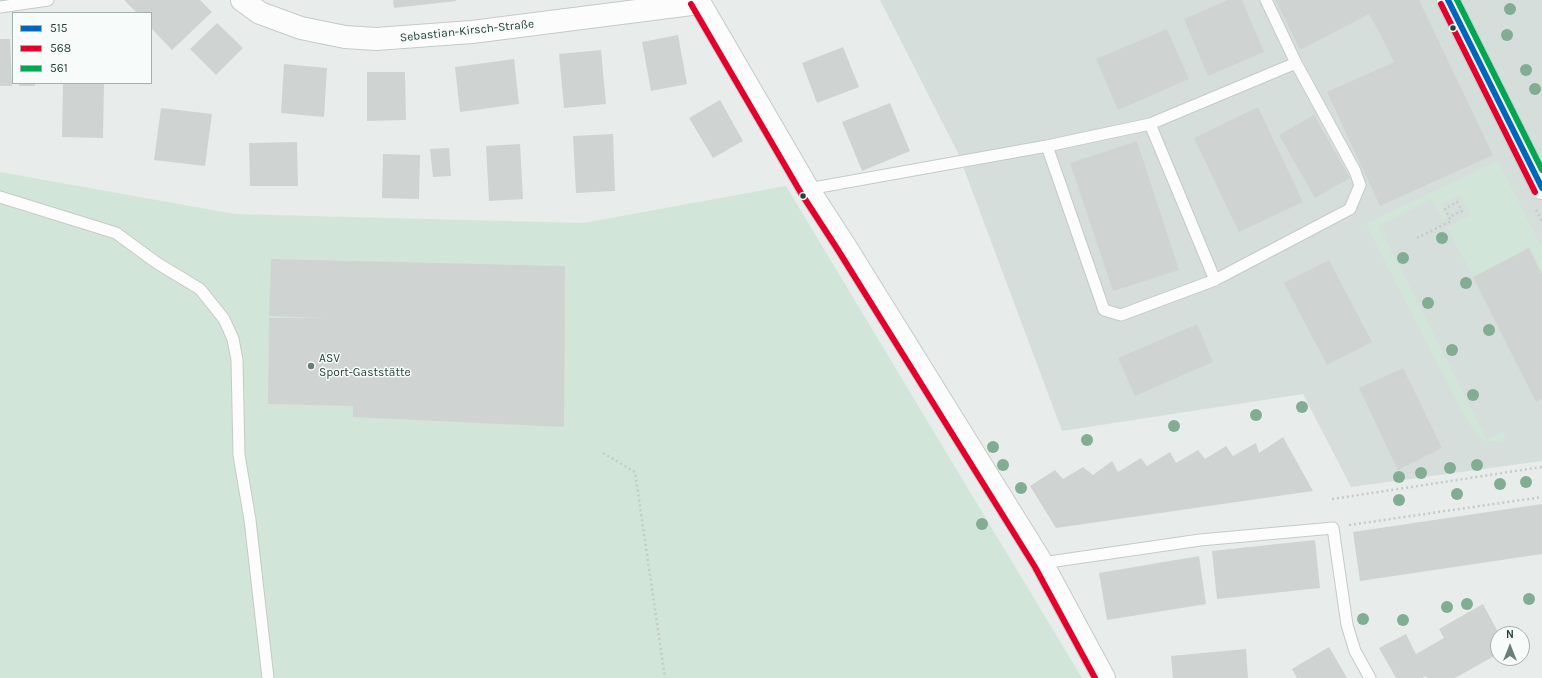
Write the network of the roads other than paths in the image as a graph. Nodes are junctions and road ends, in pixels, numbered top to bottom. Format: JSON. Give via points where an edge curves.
{"nodes":[{"id":1,"x":48,"y":0,"type":"edge"},
{"id":2,"x":242,"y":0,"type":"edge"},
{"id":3,"x":1266,"y":0,"type":"edge"},
{"id":4,"x":1448,"y":0,"type":"edge"},
{"id":5,"x":698,"y":1,"type":"edge"},
{"id":6,"x":0,"y":7,"type":"edge"},
{"id":7,"x":1296,"y":63,"type":"junction"},
{"id":8,"x":1150,"y":124,"type":"junction"},
{"id":9,"x":1047,"y":146,"type":"junction"},
{"id":10,"x":1542,"y":188,"type":"edge"},
{"id":11,"x":808,"y":189,"type":"junction"},
{"id":12,"x":0,"y":197,"type":"edge"},
{"id":13,"x":1215,"y":280,"type":"junction"},
{"id":14,"x":1042,"y":563,"type":"junction"},
{"id":15,"x":268,"y":678,"type":"edge"},
{"id":16,"x":1104,"y":678,"type":"edge"},
{"id":17,"x":1370,"y":678,"type":"edge"}],
"edges":[{"from":1,"to":6,"type":"lane"},
{"from":2,"to":5,"type":"street","name":"Sebastian-Kirsch-Straße","via":[[260,13],[301,28],[345,37],[376,39],[472,32]]},
{"from":3,"to":7,"type":"lane"},
{"from":4,"to":10,"type":"street"},
{"from":5,"to":11,"type":"street"},
{"from":7,"to":8,"type":"lane"},
{"from":7,"to":13,"type":"lane","via":[[1355,171],[1360,185],[1350,209]]},
{"from":8,"to":9,"type":"lane"},
{"from":8,"to":13,"type":"lane"},
{"from":9,"to":11,"type":"lane"},
{"from":9,"to":13,"type":"lane","via":[[1104,310],[1121,315]]},
{"from":11,"to":14,"type":"street"},
{"from":12,"to":15,"type":"lane","via":[[116,232],[157,263],[200,289],[224,319],[233,340],[237,360],[239,455],[250,520]]},
{"from":14,"to":16,"type":"street"},
{"from":14,"to":17,"type":"lane","via":[[1200,540],[1333,528],[1347,626],[1355,651]]}]}
